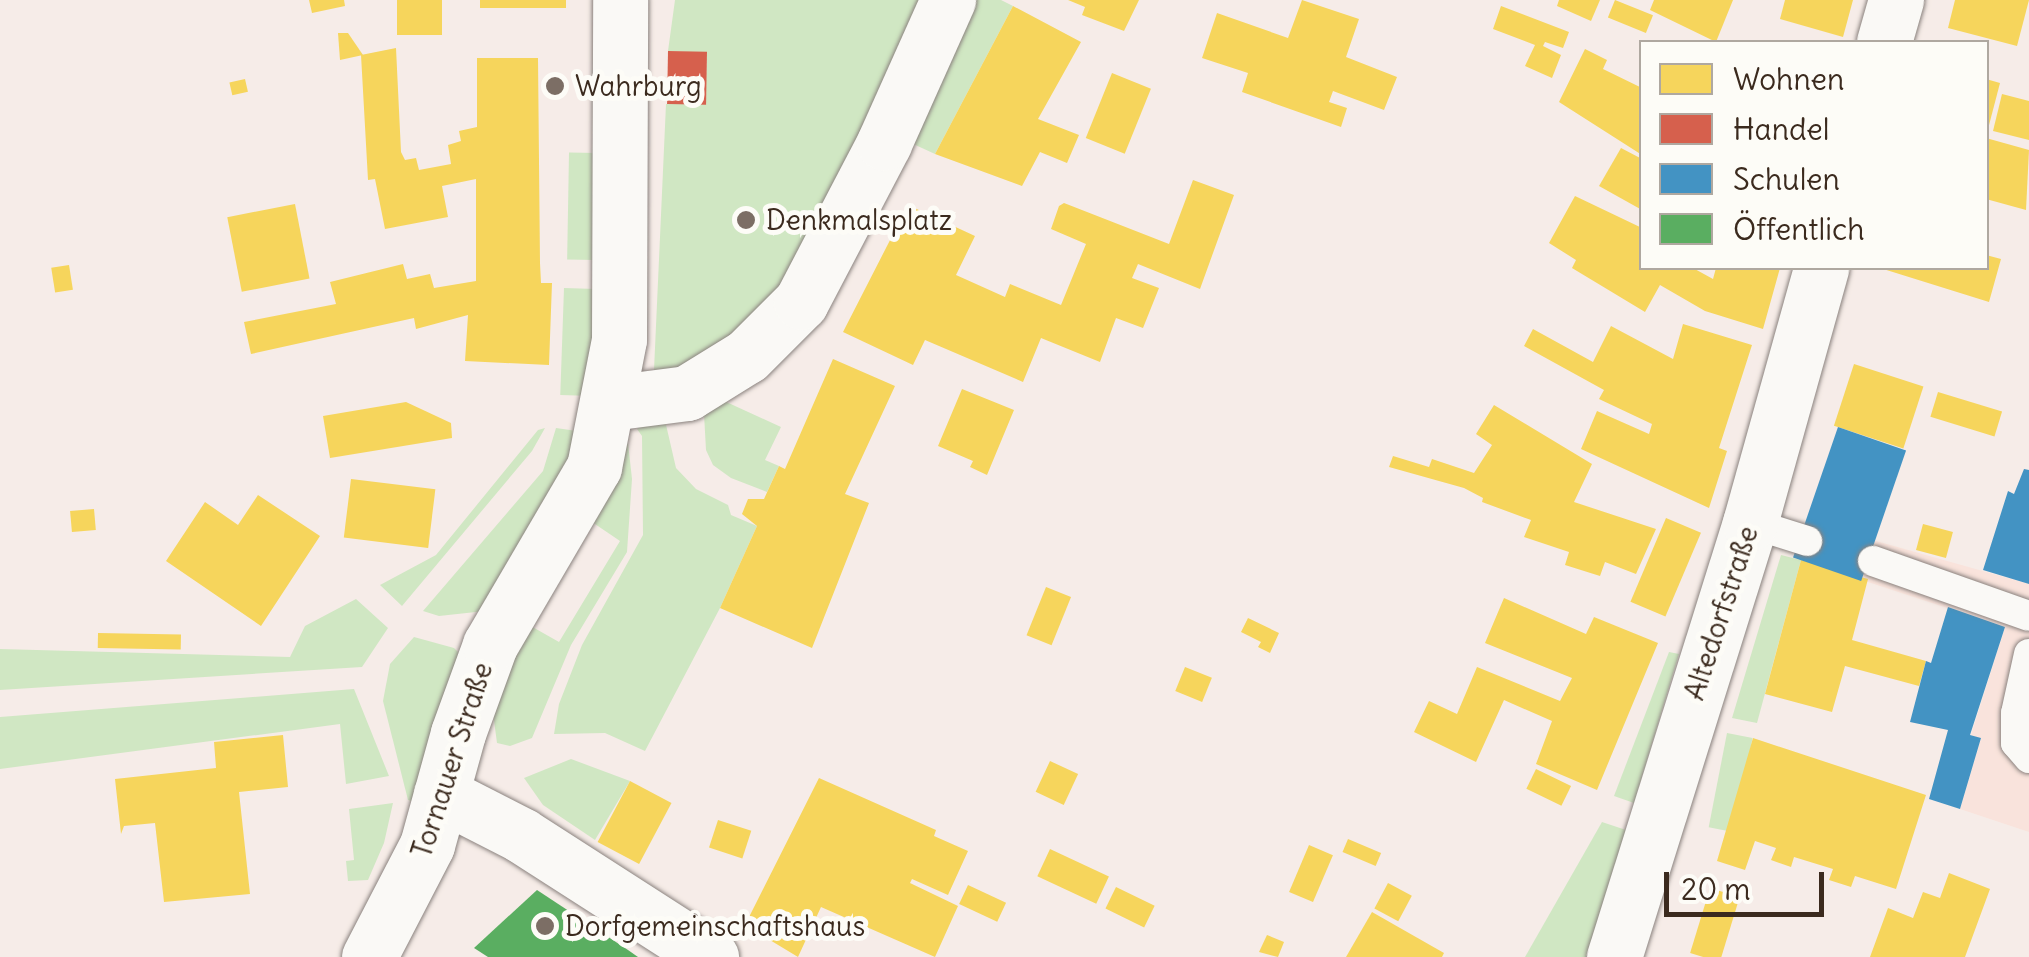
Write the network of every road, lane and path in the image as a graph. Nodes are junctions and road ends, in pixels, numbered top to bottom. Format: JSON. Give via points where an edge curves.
{"nodes":[{"id":1,"x":620,"y":0,"type":"edge"},
{"id":2,"x":948,"y":0,"type":"edge"},
{"id":3,"x":1896,"y":0,"type":"edge"},
{"id":4,"x":1885,"y":40,"type":"edge"},
{"id":5,"x":1820,"y":270,"type":"edge"},
{"id":6,"x":610,"y":402,"type":"junction"},
{"id":7,"x":1750,"y":524,"type":"junction"},
{"id":8,"x":1807,"y":541,"type":"dead end"},
{"id":9,"x":1873,"y":561,"type":"dead end"},
{"id":10,"x":2029,"y":616,"type":"edge"},
{"id":11,"x":2029,"y":654,"type":"edge"},
{"id":12,"x":2029,"y":758,"type":"edge"},
{"id":13,"x":441,"y":794,"type":"junction"},
{"id":14,"x":369,"y":957,"type":"edge"},
{"id":15,"x":711,"y":957,"type":"edge"},
{"id":16,"x":1614,"y":957,"type":"edge"}],
"edges":[{"from":1,"to":6,"type":"street","name":"Tornauer Straße","via":[[618,339]]},
{"from":2,"to":6,"type":"street","via":[[884,143],[801,302],[747,356],[687,393]]},
{"from":3,"to":4,"type":"street"},
{"from":5,"to":7,"type":"street","name":"Altedorfstraße"},
{"from":6,"to":13,"type":"street","name":"Tornauer Straße","via":[[594,467],[490,644]]},
{"from":7,"to":8,"type":"lane"},
{"from":7,"to":16,"type":"street","name":"Altedorfstraße"},
{"from":9,"to":10,"type":"lane"},
{"from":11,"to":12,"type":"lane","via":[[2016,743]]},
{"from":13,"to":14,"type":"street","name":"Tornauer Straße","via":[[427,845]]},
{"from":13,"to":15,"type":"street","via":[[521,834]]}]}
